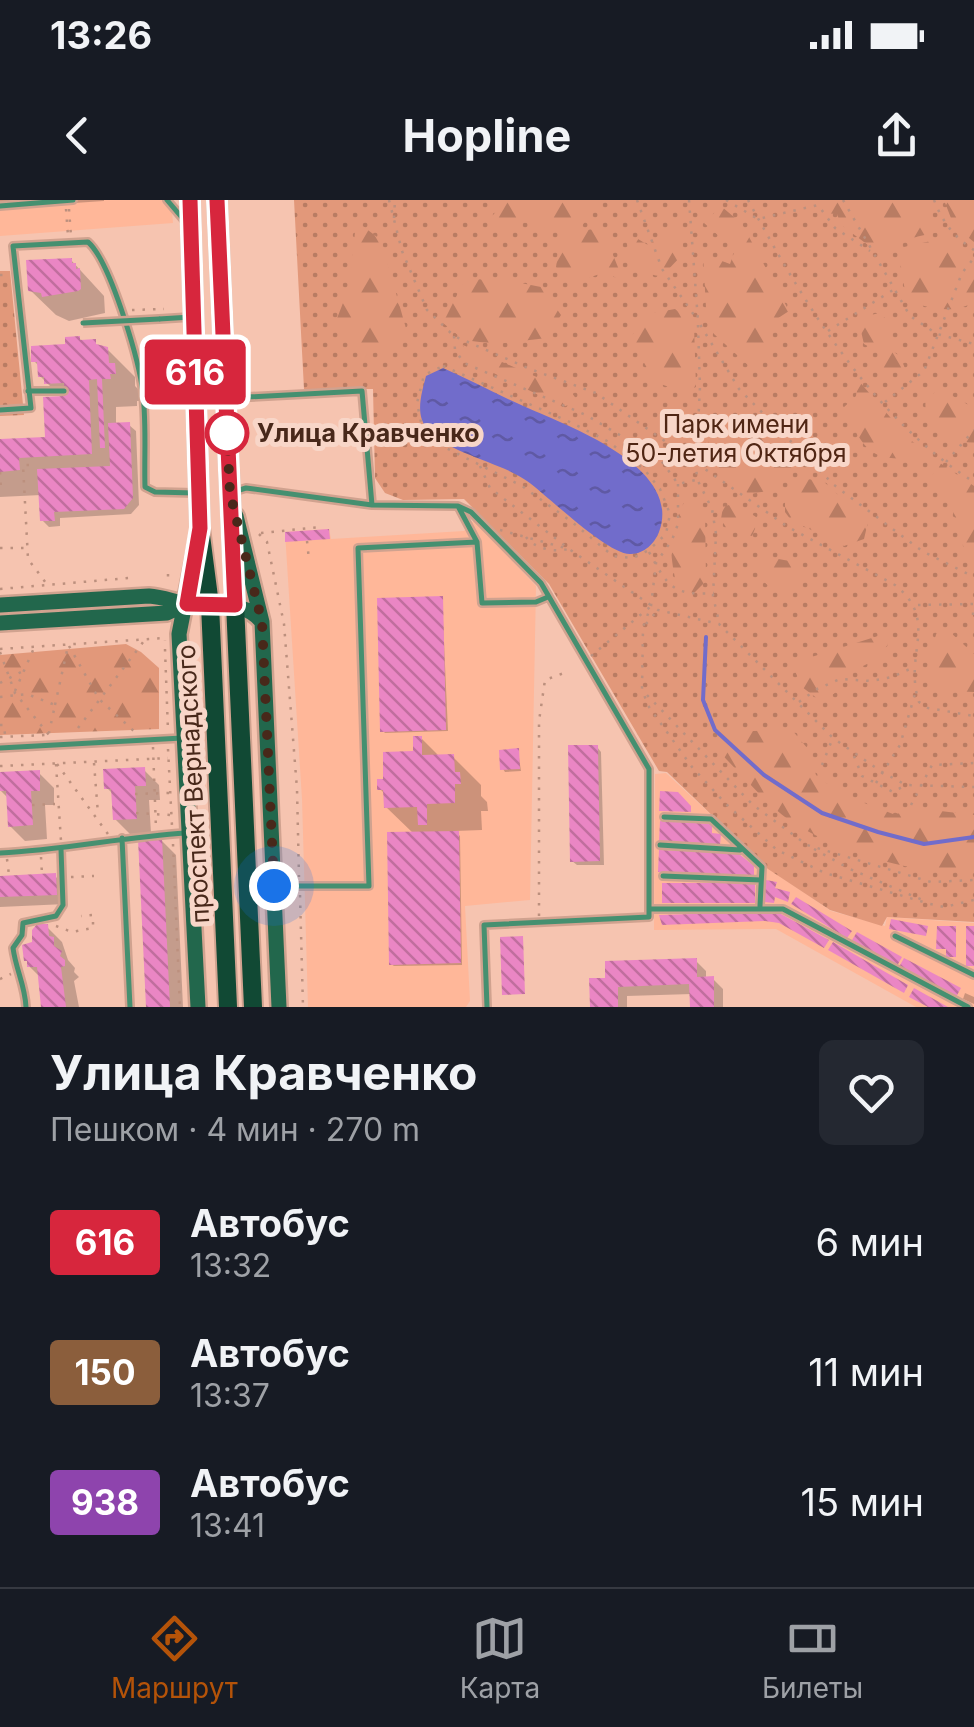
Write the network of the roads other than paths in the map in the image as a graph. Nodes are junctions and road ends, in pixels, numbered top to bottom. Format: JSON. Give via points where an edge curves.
{"nodes":[{"id":1,"x":69,"y":200,"type":"edge"},
{"id":2,"x":167,"y":200,"type":"edge"},
{"id":3,"x":190,"y":200,"type":"edge"},
{"id":4,"x":217,"y":200,"type":"edge"},
{"id":5,"x":0,"y":206,"type":"edge"},
{"id":6,"x":191,"y":228,"type":"junction"},
{"id":7,"x":194,"y":317,"type":"junction"},
{"id":8,"x":82,"y":322,"type":"dead end"},
{"id":9,"x":28,"y":391,"type":"junction"},
{"id":10,"x":64,"y":391,"type":"dead end"},
{"id":11,"x":225,"y":398,"type":"junction"},
{"id":12,"x":0,"y":410,"type":"edge"},
{"id":13,"x":199,"y":493,"type":"junction"},
{"id":14,"x":230,"y":493,"type":"junction"},
{"id":15,"x":372,"y":505,"type":"junction"},
{"id":16,"x":458,"y":506,"type":"junction"},
{"id":17,"x":200,"y":528,"type":"junction"},
{"id":18,"x":478,"y":542,"type":"junction"},
{"id":19,"x":548,"y":597,"type":"junction"},
{"id":20,"x":70,"y":600,"type":"junction"},
{"id":21,"x":187,"y":604,"type":"junction"},
{"id":22,"x":0,"y":605,"type":"edge"},
{"id":23,"x":210,"y":605,"type":"junction"},
{"id":24,"x":235,"y":605,"type":"junction"},
{"id":25,"x":72,"y":619,"type":"junction"},
{"id":26,"x":262,"y":622,"type":"junction"},
{"id":27,"x":0,"y":623,"type":"edge"},
{"id":28,"x":175,"y":738,"type":"junction"},
{"id":29,"x":0,"y":748,"type":"edge"},
{"id":30,"x":664,"y":816,"type":"dead end"},
{"id":31,"x":180,"y":833,"type":"junction"},
{"id":32,"x":122,"y":838,"type":"junction"},
{"id":33,"x":660,"y":845,"type":"dead end"},
{"id":34,"x":61,"y":850,"type":"junction"},
{"id":35,"x":743,"y":850,"type":"junction"},
{"id":36,"x":3,"y":853,"type":"edge"},
{"id":37,"x":663,"y":876,"type":"dead end"},
{"id":38,"x":761,"y":880,"type":"junction"},
{"id":39,"x":274,"y":886,"type":"junction"},
{"id":40,"x":760,"y":906,"type":"junction"},
{"id":41,"x":649,"y":909,"type":"junction"},
{"id":42,"x":895,"y":936,"type":"dead end"},
{"id":43,"x":974,"y":975,"type":"edge"},
{"id":44,"x":26,"y":1007,"type":"edge"},
{"id":45,"x":130,"y":1007,"type":"edge"},
{"id":46,"x":198,"y":1007,"type":"edge"},
{"id":47,"x":228,"y":1007,"type":"edge"},
{"id":48,"x":253,"y":1007,"type":"edge"},
{"id":49,"x":279,"y":1007,"type":"edge"},
{"id":50,"x":487,"y":1007,"type":"edge"},
{"id":51,"x":968,"y":1007,"type":"edge"}],
"edges":[{"from":1,"to":5,"type":"lane"},
{"from":2,"to":6,"type":"lane"},
{"from":3,"to":6,"type":"main road","name":"проспект Вернадского"},
{"from":4,"to":11,"type":"main road","name":"проспект Вернадского"},
{"from":6,"to":7,"type":"main road","name":"проспект Вернадского"},
{"from":7,"to":8,"type":"lane","bridge":true},
{"from":7,"to":13,"type":"main road","name":"проспект Вернадского"},
{"from":9,"to":10,"type":"lane"},
{"from":9,"to":12,"type":"lane","via":[[31,408]]},
{"from":9,"to":13,"type":"lane","via":[[13,246],[88,242],[97,249],[121,310],[142,386],[146,488]]},
{"from":11,"to":14,"type":"main road","name":"проспект Вернадского"},
{"from":11,"to":15,"type":"lane","via":[[362,390]]},
{"from":13,"to":17,"type":"main road","name":"проспект Вернадского"},
{"from":14,"to":15,"type":"lane","via":[[246,488]]},
{"from":14,"to":24,"type":"main road","name":"проспект Вернадского"},
{"from":14,"to":26,"type":"street"},
{"from":15,"to":16,"type":"lane"},
{"from":16,"to":18,"type":"lane"},
{"from":16,"to":19,"type":"lane","via":[[486,526]]},
{"from":17,"to":21,"type":"street"},
{"from":17,"to":23,"type":"main road","name":"проспект Вернадского"},
{"from":18,"to":19,"type":"lane","via":[[482,602]]},
{"from":18,"to":39,"type":"lane","via":[[358,548],[369,886]]},
{"from":19,"to":41,"type":"lane","via":[[649,769]]},
{"from":20,"to":21,"type":"street","via":[[149,596]]},
{"from":20,"to":22,"type":"street"},
{"from":20,"to":25,"type":"street"},
{"from":21,"to":23,"type":"street"},
{"from":21,"to":25,"type":"street","via":[[167,613]]},
{"from":21,"to":28,"type":"street","via":[[178,634]]},
{"from":23,"to":24,"type":"street"},
{"from":23,"to":47,"type":"main road","name":"проспект Вернадского"},
{"from":24,"to":26,"type":"street"},
{"from":24,"to":48,"type":"main road","name":"проспект Вернадского"},
{"from":25,"to":27,"type":"street"},
{"from":26,"to":39,"type":"street"},
{"from":28,"to":29,"type":"lane"},
{"from":28,"to":31,"type":"street"},
{"from":30,"to":35,"type":"lane","via":[[711,819]]},
{"from":31,"to":32,"type":"lane"},
{"from":31,"to":46,"type":"street"},
{"from":32,"to":34,"type":"lane"},
{"from":32,"to":45,"type":"lane"},
{"from":33,"to":35,"type":"lane"},
{"from":34,"to":36,"type":"lane"},
{"from":34,"to":44,"type":"lane","via":[[63,906],[56,916],[23,923],[13,948]]},
{"from":35,"to":38,"type":"lane","via":[[762,867]]},
{"from":37,"to":38,"type":"lane"},
{"from":38,"to":40,"type":"lane"},
{"from":39,"to":49,"type":"street"},
{"from":40,"to":41,"type":"lane"},
{"from":40,"to":51,"type":"lane","via":[[796,913]]},
{"from":41,"to":50,"type":"lane","via":[[649,917],[484,925]]},
{"from":42,"to":43,"type":"lane"}]}
